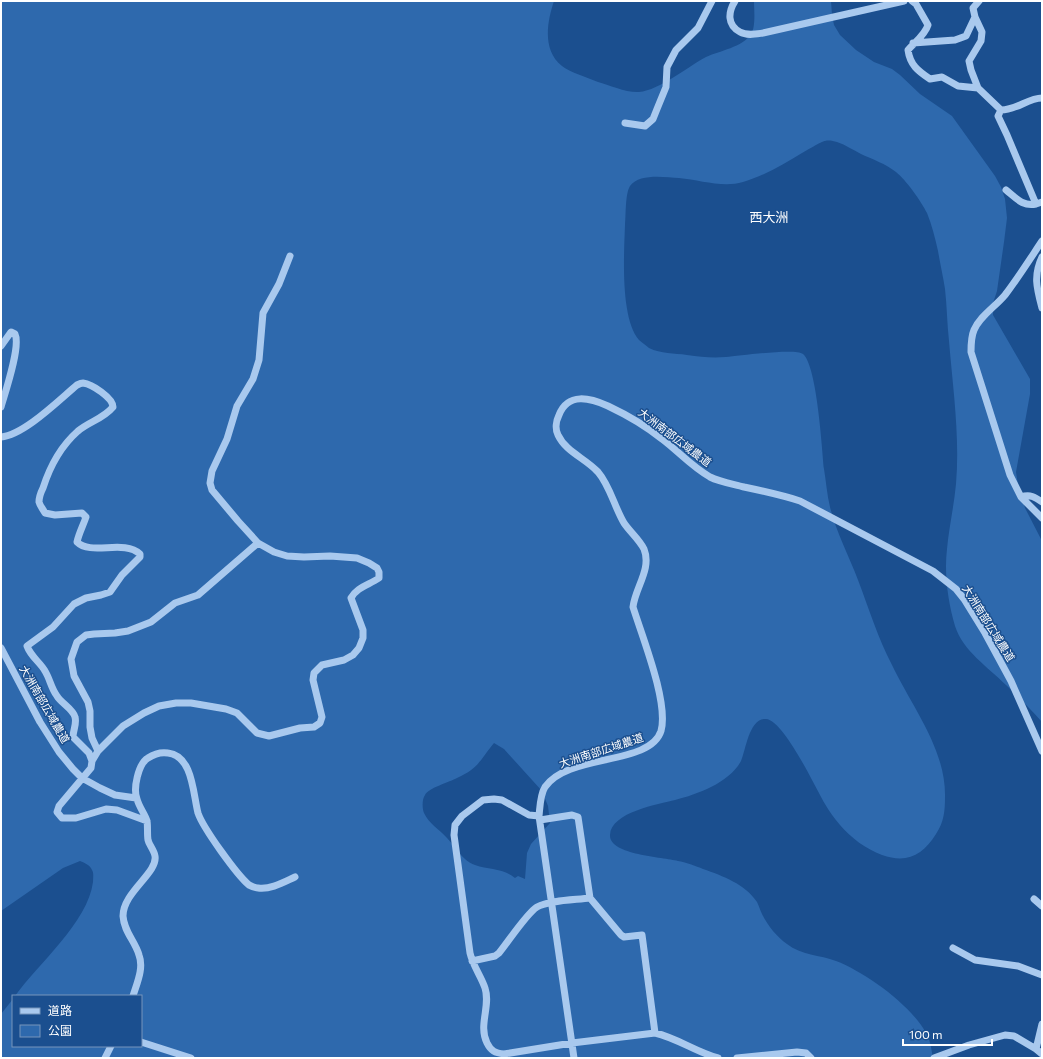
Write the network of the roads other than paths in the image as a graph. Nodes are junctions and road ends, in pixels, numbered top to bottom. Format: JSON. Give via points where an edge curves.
{"nodes":[{"id":1,"x":712,"y":1,"type":"edge"},
{"id":2,"x":735,"y":1,"type":"edge"},
{"id":3,"x":904,"y":1,"type":"edge"},
{"id":4,"x":912,"y":1,"type":"edge"},
{"id":5,"x":979,"y":1,"type":"edge"},
{"id":6,"x":975,"y":17,"type":"junction"},
{"id":7,"x":913,"y":43,"type":"junction"},
{"id":8,"x":978,"y":88,"type":"junction"},
{"id":9,"x":1042,"y":98,"type":"edge"},
{"id":10,"x":1001,"y":110,"type":"junction"},
{"id":11,"x":625,"y":123,"type":"dead end"},
{"id":12,"x":1006,"y":190,"type":"dead end"},
{"id":13,"x":1039,"y":203,"type":"edge"},
{"id":14,"x":1042,"y":241,"type":"edge"},
{"id":15,"x":290,"y":256,"type":"dead end"},
{"id":16,"x":1042,"y":257,"type":"edge"},
{"id":17,"x":1042,"y":308,"type":"edge"},
{"id":18,"x":1,"y":346,"type":"edge"},
{"id":19,"x":1,"y":407,"type":"edge"},
{"id":20,"x":1,"y":437,"type":"edge"},
{"id":21,"x":1022,"y":497,"type":"junction"},
{"id":22,"x":1042,"y":502,"type":"edge"},
{"id":23,"x":1042,"y":518,"type":"edge"},
{"id":24,"x":258,"y":543,"type":"junction"},
{"id":25,"x":1,"y":648,"type":"edge"},
{"id":26,"x":98,"y":751,"type":"junction"},
{"id":27,"x":1042,"y":751,"type":"edge"},
{"id":28,"x":92,"y":761,"type":"junction"},
{"id":29,"x":82,"y":778,"type":"junction"},
{"id":30,"x":136,"y":798,"type":"junction"},
{"id":31,"x":540,"y":818,"type":"junction"},
{"id":32,"x":147,"y":820,"type":"junction"},
{"id":33,"x":295,"y":877,"type":"dead end"},
{"id":34,"x":590,"y":898,"type":"junction"},
{"id":35,"x":1034,"y":899,"type":"dead end"},
{"id":36,"x":552,"y":903,"type":"junction"},
{"id":37,"x":1042,"y":906,"type":"edge"},
{"id":38,"x":953,"y":948,"type":"dead end"},
{"id":39,"x":472,"y":961,"type":"junction"},
{"id":40,"x":1042,"y":975,"type":"edge"},
{"id":41,"x":133,"y":995,"type":"edge"},
{"id":42,"x":1042,"y":1024,"type":"edge"},
{"id":43,"x":655,"y":1033,"type":"junction"},
{"id":44,"x":142,"y":1042,"type":"edge"},
{"id":45,"x":572,"y":1043,"type":"junction"},
{"id":46,"x":110,"y":1047,"type":"edge"},
{"id":47,"x":1036,"y":1049,"type":"junction"},
{"id":48,"x":1042,"y":1054,"type":"edge"},
{"id":49,"x":105,"y":1058,"type":"edge"},
{"id":50,"x":191,"y":1058,"type":"edge"},
{"id":51,"x":574,"y":1058,"type":"edge"},
{"id":52,"x":718,"y":1058,"type":"edge"},
{"id":53,"x":738,"y":1058,"type":"edge"},
{"id":54,"x":811,"y":1058,"type":"edge"},
{"id":55,"x":934,"y":1058,"type":"edge"}],
"edges":[{"from":1,"to":11,"type":"street","via":[[698,28],[676,50],[667,67],[666,87],[653,119],[645,126]]},
{"from":2,"to":3,"type":"street","via":[[729,16],[733,25],[740,32],[763,34]]},
{"from":4,"to":7,"type":"street","via":[[928,25],[926,32]]},
{"from":5,"to":6,"type":"street","via":[[973,8]]},
{"from":6,"to":7,"type":"street","via":[[966,36],[955,40]]},
{"from":6,"to":8,"type":"street","via":[[982,32],[981,41],[969,61]]},
{"from":7,"to":8,"type":"street","via":[[908,50],[910,59],[917,70],[930,79],[942,77],[958,86]]},
{"from":8,"to":10,"type":"street"},
{"from":9,"to":10,"type":"street","via":[[1009,110]]},
{"from":10,"to":13,"type":"street","via":[[998,116]]},
{"from":12,"to":13,"type":"street","via":[[1028,206]]},
{"from":14,"to":21,"type":"street","via":[[1015,282],[981,319],[971,340],[975,368],[1010,475]]},
{"from":15,"to":24,"type":"street","via":[[263,313],[259,360],[253,379],[237,406],[227,439],[212,471],[210,483],[219,500]]},
{"from":16,"to":17,"type":"street","via":[[1036,276]]},
{"from":18,"to":19,"type":"street","via":[[11,332],[15,334],[17,338],[14,358]]},
{"from":20,"to":28,"type":"street","via":[[8,437],[33,421],[77,385],[83,383],[109,397],[113,402],[113,407],[107,414],[80,430],[58,455],[47,476],[39,505],[45,513],[82,513],[86,517],[78,534],[77,542],[80,545],[136,550],[140,557],[110,592],[74,604],[53,627],[28,646],[30,654],[45,671],[57,697],[74,714],[76,723],[73,737],[89,753]]},
{"from":21,"to":22,"type":"street","via":[[1028,495]]},
{"from":21,"to":23,"type":"street"},
{"from":24,"to":26,"type":"street","via":[[198,595],[175,603],[151,622],[128,631],[86,635],[77,642],[71,659],[74,676],[88,702],[92,738]]},
{"from":24,"to":26,"type":"street","via":[[287,556],[356,558],[369,562],[379,572],[379,578],[358,589],[351,598],[363,630],[359,648],[344,660],[322,666],[314,673],[313,680],[322,717],[320,723],[314,727],[269,736],[257,733],[237,713],[226,709],[176,703],[159,706],[144,713],[123,726]]},
{"from":25,"to":29,"type":"street","name":"大洲南部広域農道","via":[[40,722],[59,752]]},
{"from":26,"to":28,"type":"street"},
{"from":27,"to":31,"type":"street","name":"大洲南部広域農道","via":[[998,655],[964,599],[948,582],[933,571],[800,501],[712,478],[625,414],[581,398],[571,401],[562,408],[556,421],[557,433],[563,445],[596,470],[604,480],[619,514],[644,550],[645,572],[634,597],[633,607],[660,691],[663,719],[657,739],[641,751],[581,766],[554,777],[545,788],[540,803]]},
{"from":28,"to":29,"type":"street"},
{"from":29,"to":30,"type":"street","name":"大洲南部広域農道","via":[[115,795]]},
{"from":29,"to":32,"type":"street","via":[[59,806],[57,812],[62,818],[76,818],[106,809]]},
{"from":30,"to":32,"type":"street"},
{"from":30,"to":33,"type":"street","via":[[138,772],[142,764],[156,754],[176,754],[188,770],[198,814],[204,826],[249,885],[264,888]]},
{"from":31,"to":34,"type":"street","via":[[572,815],[578,817]]},
{"from":31,"to":36,"type":"street","name":"大洲南部広域農道"},
{"from":31,"to":39,"type":"street","via":[[502,800],[494,799],[483,800],[462,816],[455,825],[454,835]]},
{"from":32,"to":41,"type":"street","via":[[148,841],[155,861],[153,868],[126,903],[123,914],[124,924],[139,954],[141,964]]},
{"from":34,"to":36,"type":"street"},
{"from":34,"to":43,"type":"street","via":[[620,935],[642,935]]},
{"from":35,"to":37,"type":"street"},
{"from":36,"to":39,"type":"street","via":[[538,907],[531,913],[495,956]]},
{"from":36,"to":45,"type":"street","name":"大洲南部広域農道"},
{"from":38,"to":40,"type":"street","via":[[975,960],[1018,966]]},
{"from":39,"to":45,"type":"street","via":[[485,988],[483,1027],[490,1050],[504,1054]]},
{"from":42,"to":47,"type":"street"},
{"from":43,"to":45,"type":"street"},
{"from":43,"to":52,"type":"street"},
{"from":44,"to":50,"type":"street"},
{"from":45,"to":51,"type":"street","name":"大洲南部広域農道"},
{"from":46,"to":49,"type":"street"},
{"from":47,"to":48,"type":"street"},
{"from":47,"to":55,"type":"street","via":[[1014,1036],[1005,1035]]},
{"from":53,"to":54,"type":"street","via":[[797,1052],[806,1053]]}]}
